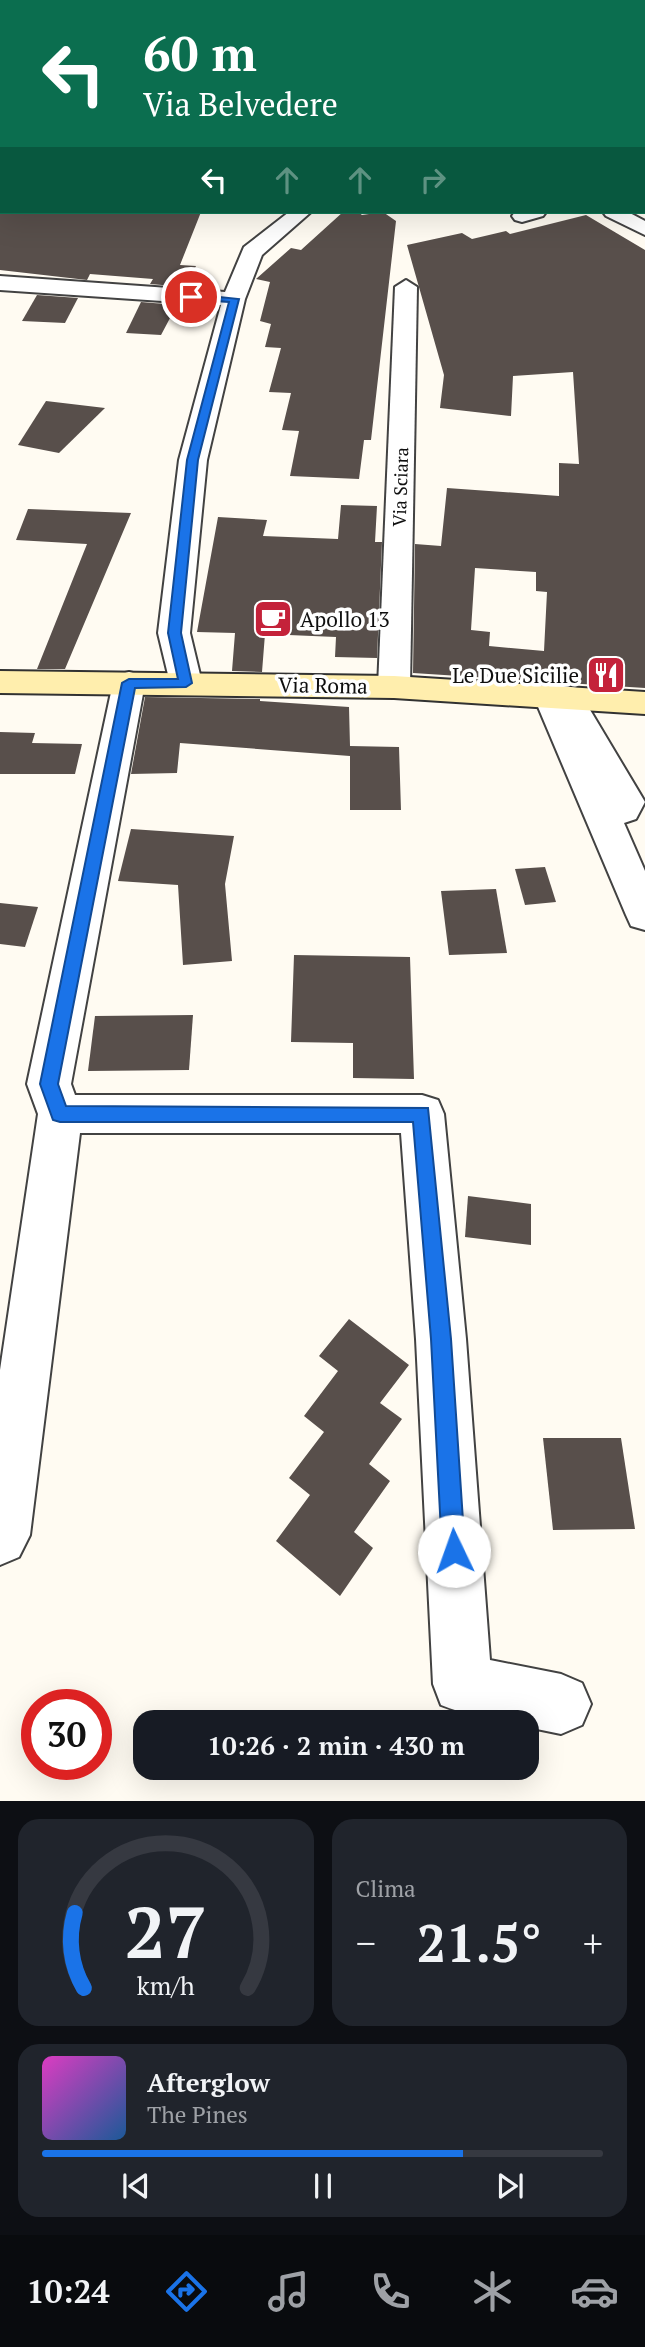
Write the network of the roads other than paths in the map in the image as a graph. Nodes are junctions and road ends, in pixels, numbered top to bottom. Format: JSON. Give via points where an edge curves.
{"nodes":[{"id":1,"x":299,"y":214,"type":"edge"},
{"id":2,"x":617,"y":214,"type":"edge"},
{"id":3,"x":645,"y":229,"type":"edge"},
{"id":4,"x":0,"y":283,"type":"edge"},
{"id":5,"x":405,"y":287,"type":"dead end"},
{"id":6,"x":234,"y":299,"type":"junction"},
{"id":7,"x":0,"y":682,"type":"edge"},
{"id":8,"x":129,"y":683,"type":"junction"},
{"id":9,"x":186,"y":683,"type":"junction"},
{"id":10,"x":394,"y":687,"type":"junction"},
{"id":11,"x":557,"y":696,"type":"junction"},
{"id":12,"x":645,"y":703,"type":"edge"},
{"id":13,"x":645,"y":915,"type":"edge"},
{"id":14,"x":60,"y":1114,"type":"junction"},
{"id":15,"x":0,"y":1538,"type":"edge"},
{"id":16,"x":561,"y":1704,"type":"dead end"}],
"edges":[{"from":1,"to":6,"type":"street","via":[[252,252]]},
{"from":2,"to":3,"type":"street"},
{"from":4,"to":6,"type":"street"},
{"from":5,"to":10,"type":"street","name":"Via Sciara"},
{"from":6,"to":9,"type":"street","via":[[193,460],[174,633]]},
{"from":7,"to":8,"type":"main road","name":"Via Roma"},
{"from":8,"to":9,"type":"main road","name":"Via Roma"},
{"from":8,"to":14,"type":"street","via":[[49,1084]]},
{"from":9,"to":10,"type":"main road","name":"Via Roma"},
{"from":10,"to":11,"type":"main road","name":"Via Roma"},
{"from":11,"to":12,"type":"main road","name":"Via Roma"},
{"from":11,"to":13,"type":"street","via":[[627,802],[624,810],[603,817]]},
{"from":14,"to":15,"type":"street"},
{"from":14,"to":16,"type":"street","via":[[422,1114],[462,1684]]}]}
